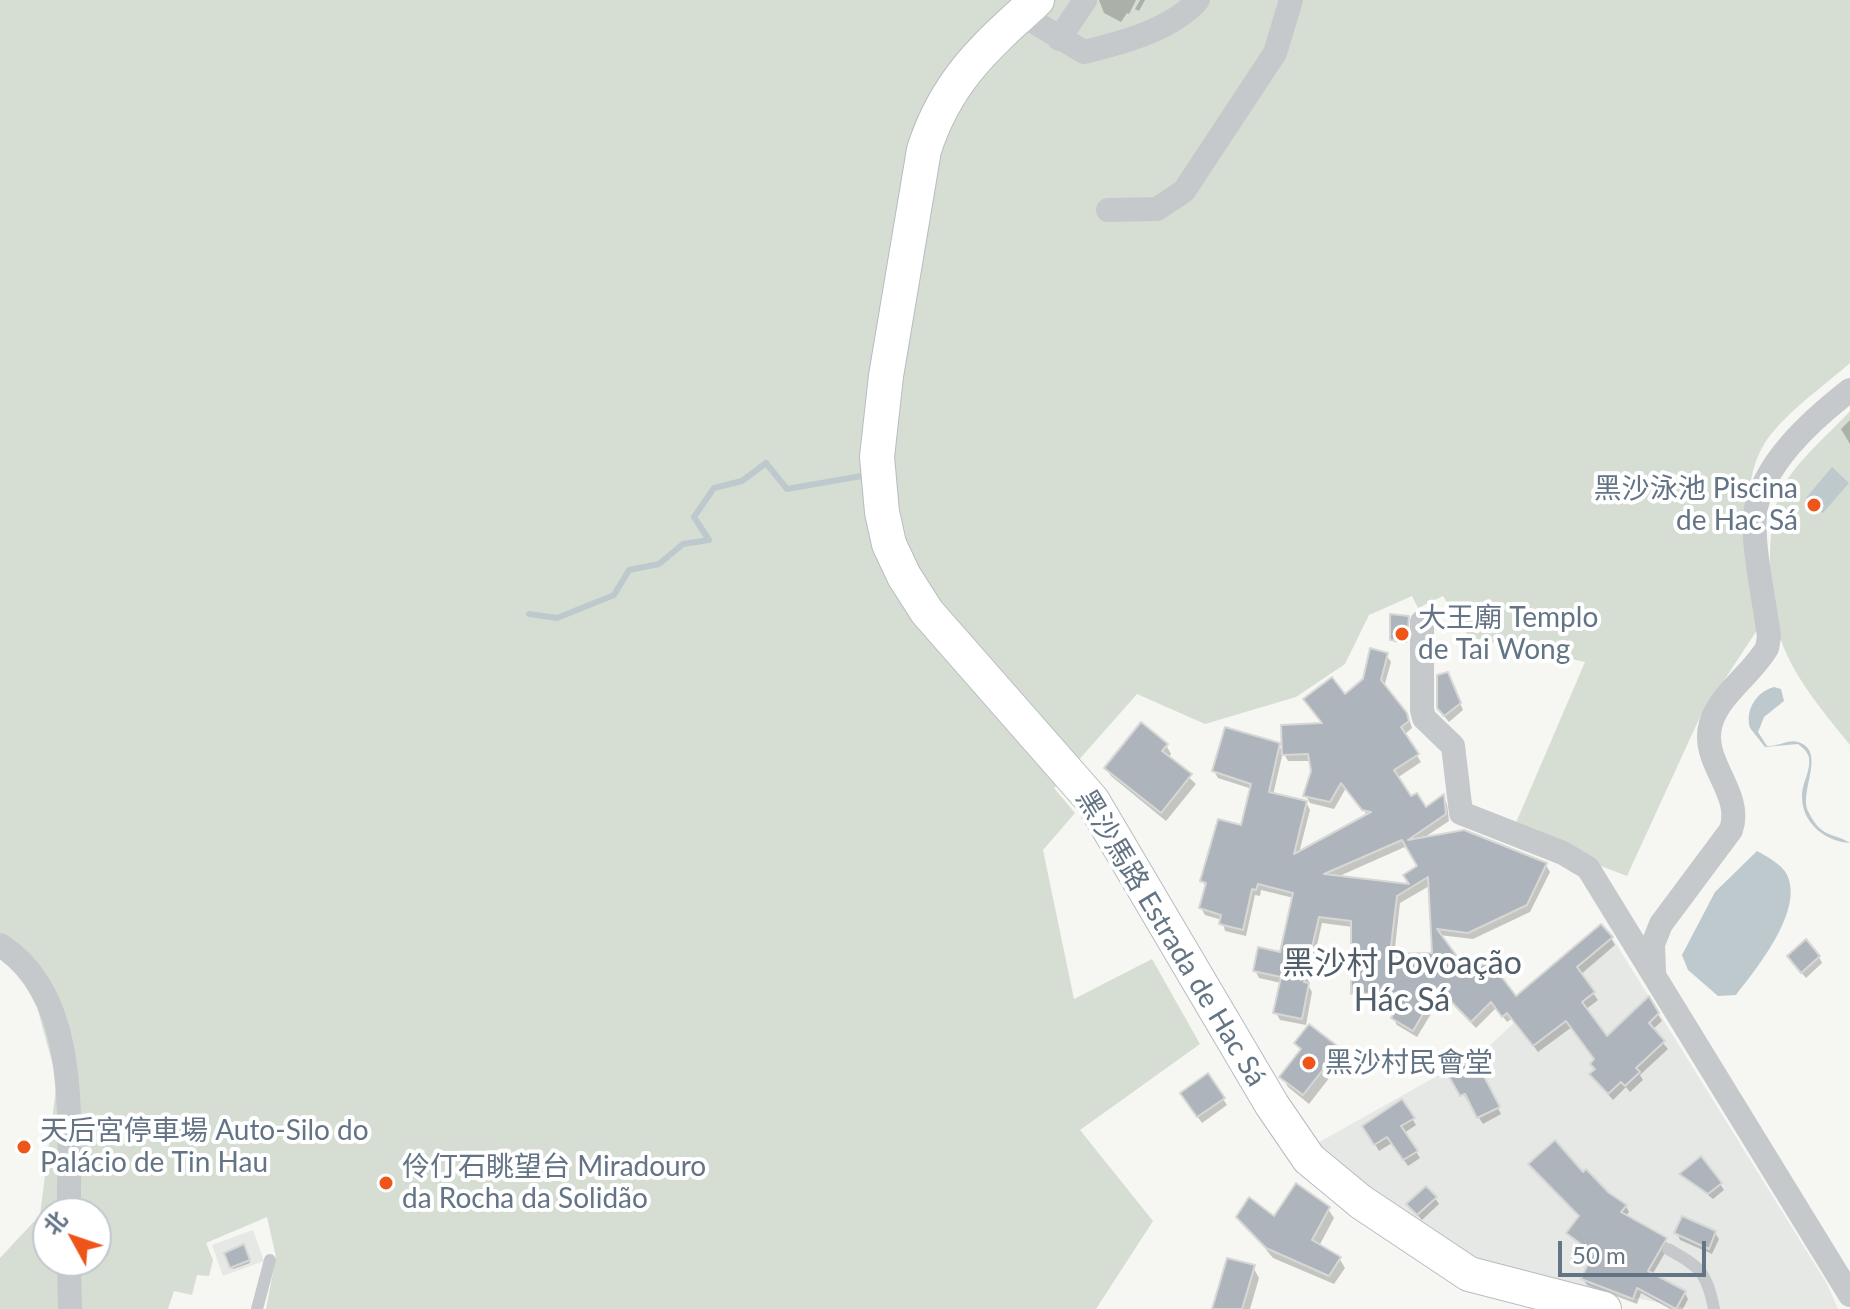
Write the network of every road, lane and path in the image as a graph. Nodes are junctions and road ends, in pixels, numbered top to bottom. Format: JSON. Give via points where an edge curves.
{"nodes":[{"id":1,"x":1085,"y":0,"type":"edge"},
{"id":2,"x":1198,"y":0,"type":"edge"},
{"id":3,"x":1291,"y":0,"type":"edge"},
{"id":4,"x":1029,"y":7,"type":"edge"},
{"id":5,"x":1059,"y":39,"type":"junction"},
{"id":6,"x":1108,"y":210,"type":"dead end"},
{"id":7,"x":1850,"y":390,"type":"edge"},
{"id":8,"x":1422,"y":622,"type":"dead end"},
{"id":9,"x":0,"y":945,"type":"edge"},
{"id":10,"x":1655,"y":976,"type":"junction"},
{"id":11,"x":69,"y":1197,"type":"edge"},
{"id":12,"x":1668,"y":1249,"type":"dead end"},
{"id":13,"x":270,"y":1260,"type":"dead end"},
{"id":14,"x":69,"y":1277,"type":"edge"},
{"id":15,"x":1850,"y":1295,"type":"edge"},
{"id":16,"x":70,"y":1309,"type":"edge"},
{"id":17,"x":257,"y":1309,"type":"edge"},
{"id":18,"x":1604,"y":1309,"type":"edge"},
{"id":19,"x":1714,"y":1309,"type":"edge"}],
"edges":[{"from":1,"to":5,"type":"street"},
{"from":2,"to":5,"type":"street","via":[[1125,43],[1084,52]]},
{"from":3,"to":6,"type":"street","via":[[1275,53],[1184,191],[1157,209]]},
{"from":4,"to":5,"type":"street"},
{"from":4,"to":18,"type":"main road","name":"黑沙馬路 Estrada de Hac Sá","via":[[959,77],[924,150],[879,430],[878,485],[889,544],[927,612],[1092,800],[1309,1159],[1361,1202],[1469,1274]]},
{"from":7,"to":10,"type":"street","via":[[1793,443],[1760,492],[1755,516],[1769,637],[1761,658],[1716,713],[1708,736],[1734,821],[1661,924],[1653,944]]},
{"from":8,"to":10,"type":"street","via":[[1422,710],[1453,746],[1461,813],[1552,848],[1588,868]]},
{"from":9,"to":11,"type":"street","via":[[37,981],[52,1013],[68,1072]]},
{"from":10,"to":15,"type":"street"},
{"from":12,"to":19,"type":"lane","via":[[1704,1274]]},
{"from":13,"to":17,"type":"lane"},
{"from":14,"to":16,"type":"street"}]}
